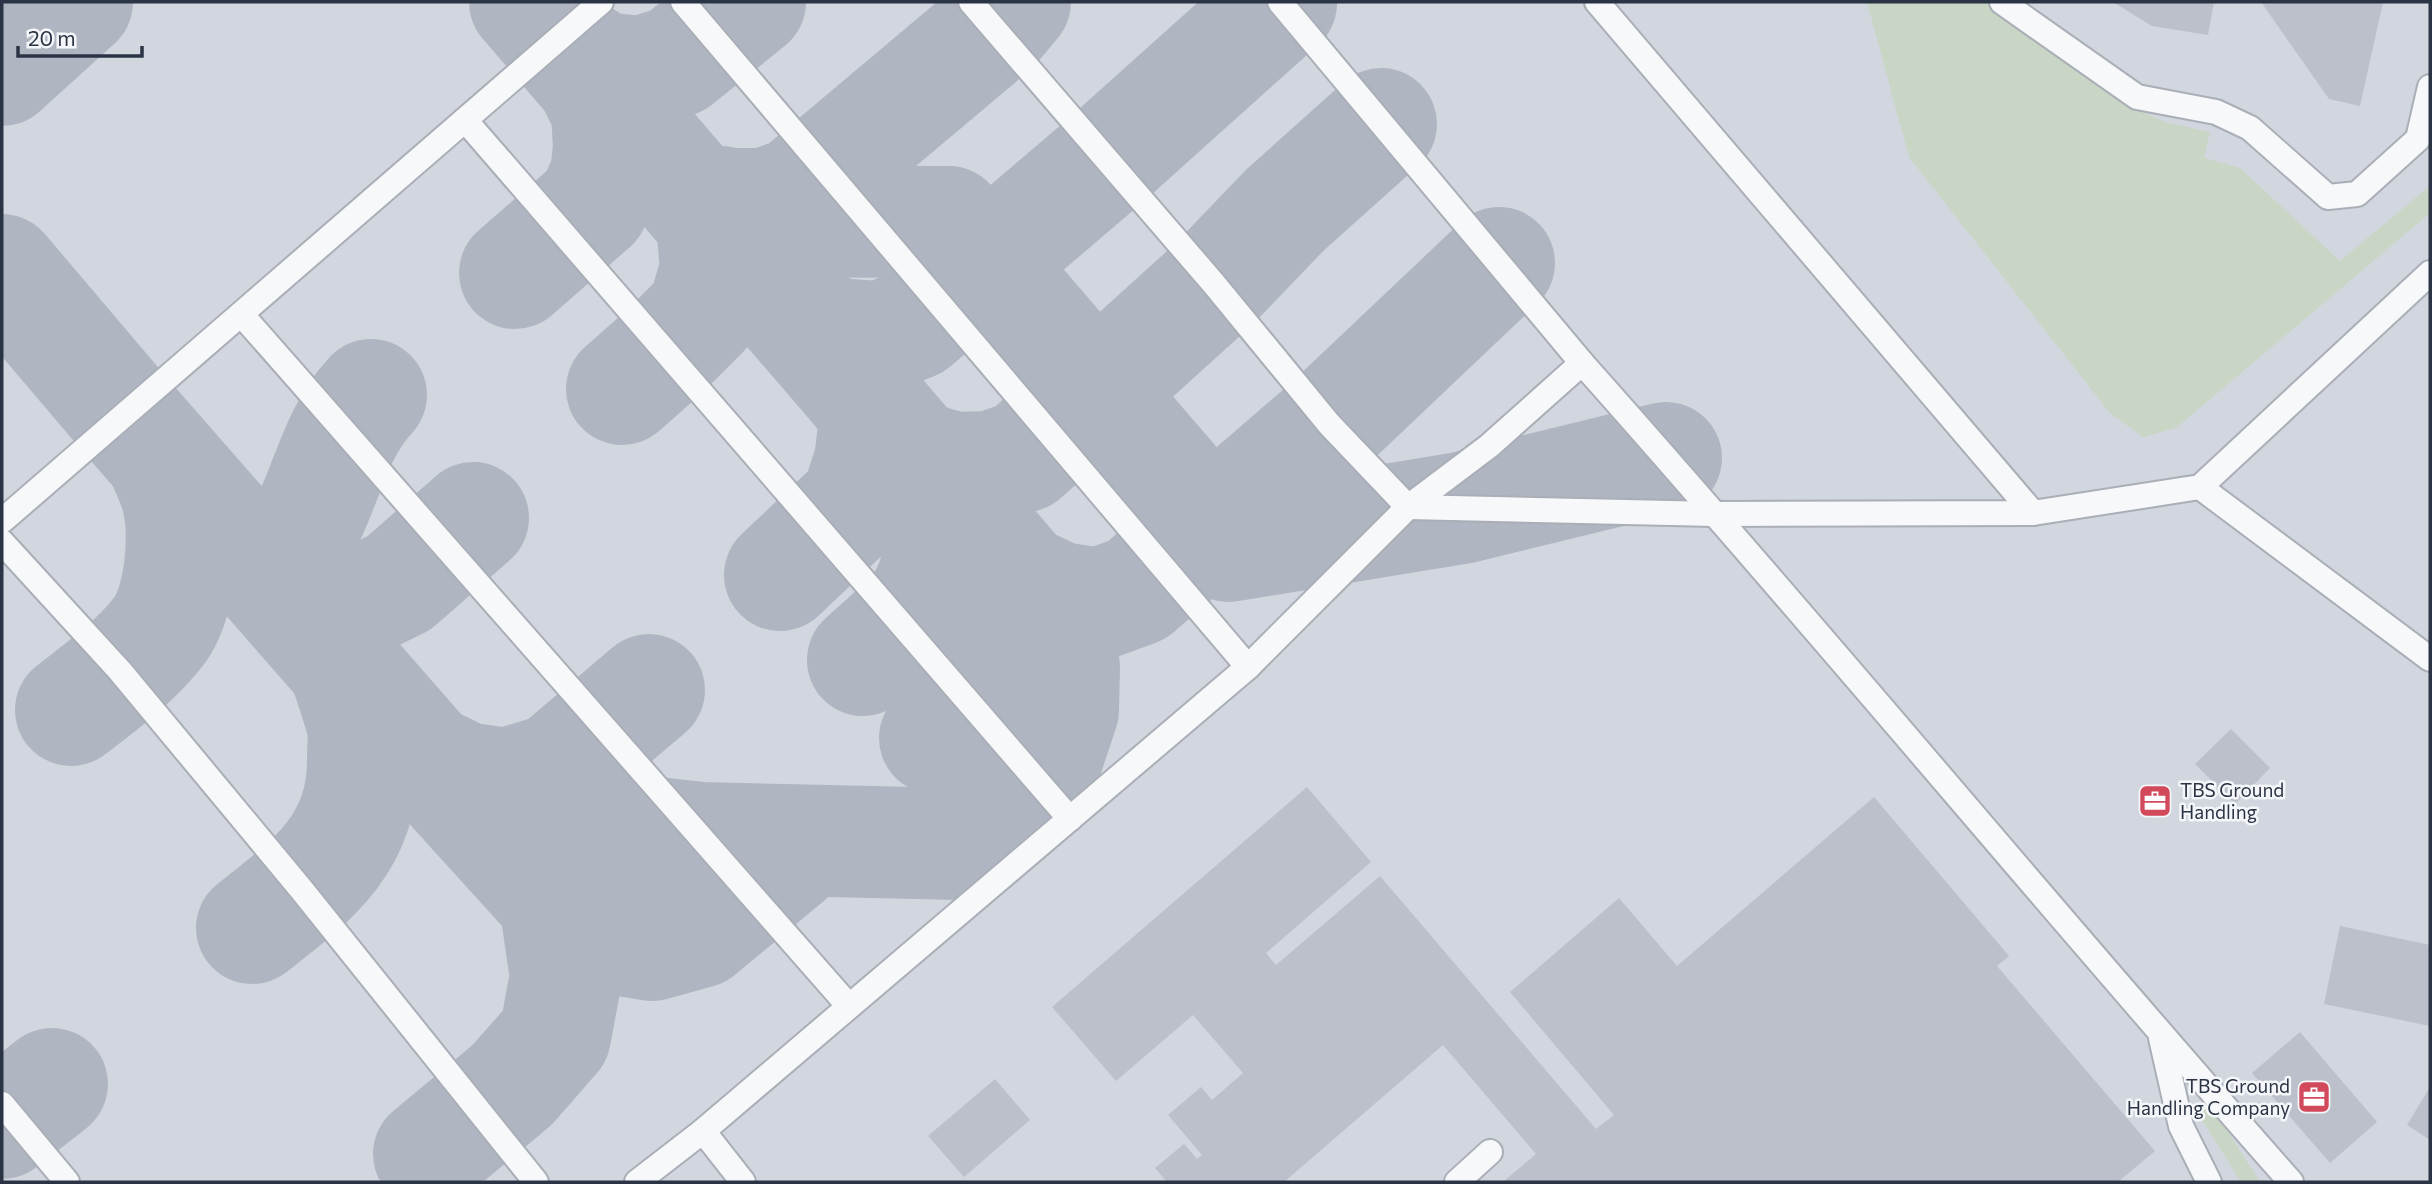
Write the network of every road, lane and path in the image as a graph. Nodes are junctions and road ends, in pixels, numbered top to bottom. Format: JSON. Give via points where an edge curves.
{"nodes":[{"id":1,"x":601,"y":2,"type":"edge"},
{"id":2,"x":683,"y":2,"type":"edge"},
{"id":3,"x":971,"y":2,"type":"edge"},
{"id":4,"x":1280,"y":2,"type":"edge"},
{"id":5,"x":1597,"y":2,"type":"edge"},
{"id":6,"x":2002,"y":2,"type":"edge"},
{"id":7,"x":2430,"y":87,"type":"edge"},
{"id":8,"x":465,"y":120,"type":"junction"},
{"id":9,"x":2430,"y":273,"type":"edge"},
{"id":10,"x":242,"y":315,"type":"junction"},
{"id":11,"x":1581,"y":363,"type":"junction"},
{"id":12,"x":2200,"y":487,"type":"junction"},
{"id":13,"x":1408,"y":507,"type":"junction"},
{"id":14,"x":2033,"y":513,"type":"junction"},
{"id":15,"x":1715,"y":514,"type":"junction"},
{"id":16,"x":2,"y":521,"type":"edge"},
{"id":17,"x":2,"y":542,"type":"edge"},
{"id":18,"x":2430,"y":659,"type":"edge"},
{"id":19,"x":1248,"y":667,"type":"junction"},
{"id":20,"x":1070,"y":819,"type":"junction"},
{"id":21,"x":848,"y":1006,"type":"junction"},
{"id":22,"x":2160,"y":1034,"type":"junction"},
{"id":23,"x":2,"y":1104,"type":"edge"},
{"id":24,"x":702,"y":1131,"type":"junction"},
{"id":25,"x":1490,"y":1152,"type":"dead end"},
{"id":26,"x":66,"y":1182,"type":"edge"},
{"id":27,"x":536,"y":1182,"type":"edge"},
{"id":28,"x":637,"y":1182,"type":"edge"},
{"id":29,"x":743,"y":1182,"type":"edge"},
{"id":30,"x":1457,"y":1182,"type":"edge"},
{"id":31,"x":2208,"y":1182,"type":"edge"},
{"id":32,"x":2291,"y":1182,"type":"edge"}],
"edges":[{"from":1,"to":8,"type":"lane"},
{"from":2,"to":19,"type":"lane"},
{"from":3,"to":13,"type":"lane","via":[[1329,424]]},
{"from":4,"to":11,"type":"lane"},
{"from":5,"to":14,"type":"lane"},
{"from":6,"to":7,"type":"lane","via":[[2137,97],[2216,112],[2250,128],[2328,197],[2357,194],[2418,139]]},
{"from":8,"to":10,"type":"lane"},
{"from":8,"to":20,"type":"lane"},
{"from":9,"to":12,"type":"lane"},
{"from":10,"to":16,"type":"lane"},
{"from":10,"to":21,"type":"lane"},
{"from":11,"to":13,"type":"lane","via":[[1489,446]]},
{"from":11,"to":15,"type":"lane"},
{"from":12,"to":14,"type":"lane"},
{"from":12,"to":18,"type":"lane"},
{"from":13,"to":15,"type":"lane"},
{"from":13,"to":19,"type":"lane"},
{"from":14,"to":15,"type":"lane"},
{"from":15,"to":22,"type":"lane"},
{"from":17,"to":27,"type":"lane","via":[[120,671],[302,889]]},
{"from":19,"to":20,"type":"lane"},
{"from":20,"to":21,"type":"lane"},
{"from":21,"to":24,"type":"lane"},
{"from":22,"to":31,"type":"lane","via":[[2181,1126]]},
{"from":22,"to":32,"type":"lane"},
{"from":23,"to":26,"type":"lane"},
{"from":24,"to":28,"type":"lane"},
{"from":24,"to":29,"type":"lane"},
{"from":25,"to":30,"type":"lane"}]}
